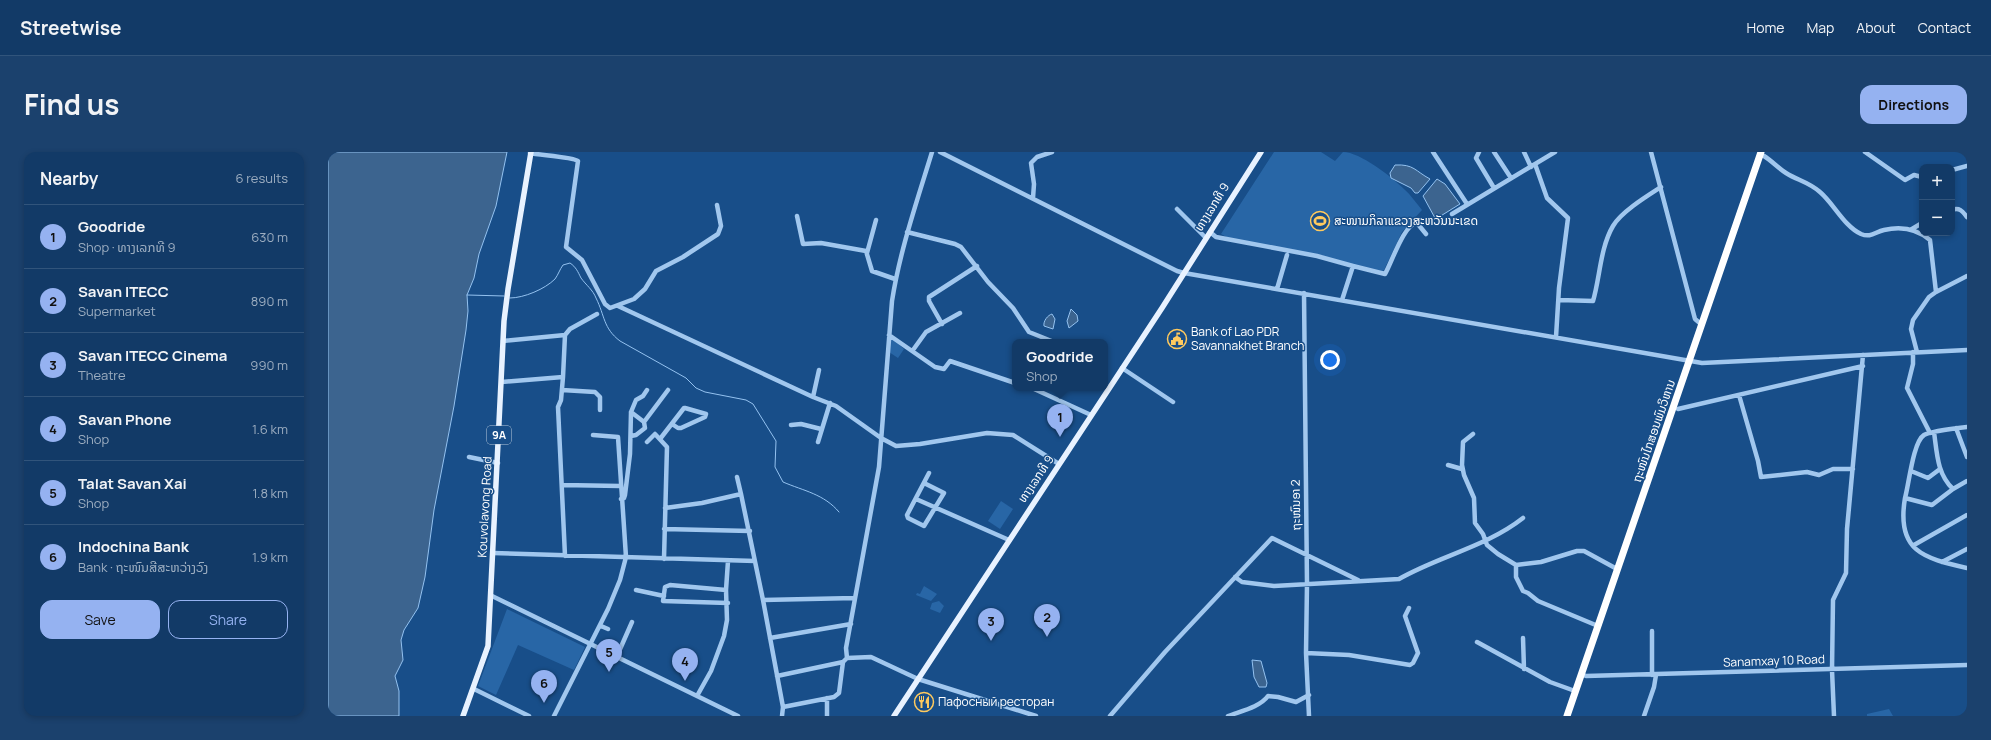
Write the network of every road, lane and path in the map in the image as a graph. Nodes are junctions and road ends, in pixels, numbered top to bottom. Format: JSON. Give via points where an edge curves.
{"nodes":[{"id":1,"x":932,"y":152,"type":"edge"},
{"id":2,"x":940,"y":152,"type":"edge"},
{"id":3,"x":1052,"y":152,"type":"edge"},
{"id":4,"x":1261,"y":152,"type":"edge"},
{"id":5,"x":1433,"y":152,"type":"edge"},
{"id":6,"x":1479,"y":152,"type":"edge"},
{"id":7,"x":1494,"y":152,"type":"edge"},
{"id":8,"x":1524,"y":152,"type":"edge"},
{"id":9,"x":1556,"y":152,"type":"edge"},
{"id":10,"x":1651,"y":152,"type":"edge"},
{"id":11,"x":1865,"y":152,"type":"edge"},
{"id":12,"x":530,"y":153,"type":"edge"},
{"id":13,"x":1764,"y":153,"type":"edge"},
{"id":14,"x":1533,"y":165,"type":"junction"},
{"id":15,"x":1967,"y":166,"type":"edge"},
{"id":16,"x":1955,"y":169,"type":"edge"},
{"id":17,"x":1919,"y":176,"type":"edge"},
{"id":18,"x":1511,"y":178,"type":"junction"},
{"id":19,"x":1661,"y":187,"type":"junction"},
{"id":20,"x":1494,"y":188,"type":"junction"},
{"id":21,"x":1033,"y":198,"type":"junction"},
{"id":22,"x":1467,"y":204,"type":"junction"},
{"id":23,"x":717,"y":205,"type":"dead end"},
{"id":24,"x":1955,"y":208,"type":"edge"},
{"id":25,"x":1177,"y":209,"type":"dead end"},
{"id":26,"x":1452,"y":214,"type":"dead end"},
{"id":27,"x":797,"y":216,"type":"dead end"},
{"id":28,"x":1967,"y":217,"type":"edge"},
{"id":29,"x":876,"y":220,"type":"dead end"},
{"id":30,"x":1919,"y":225,"type":"edge"},
{"id":31,"x":1912,"y":229,"type":"junction"},
{"id":32,"x":907,"y":232,"type":"junction"},
{"id":33,"x":1210,"y":232,"type":"junction"},
{"id":34,"x":1426,"y":234,"type":"dead end"},
{"id":35,"x":1206,"y":238,"type":"junction"},
{"id":36,"x":867,"y":253,"type":"junction"},
{"id":37,"x":1287,"y":254,"type":"dead end"},
{"id":38,"x":977,"y":266,"type":"junction"},
{"id":39,"x":1352,"y":266,"type":"junction"},
{"id":40,"x":1184,"y":272,"type":"junction"},
{"id":41,"x":1967,"y":276,"type":"edge"},
{"id":42,"x":895,"y":279,"type":"junction"},
{"id":43,"x":1277,"y":289,"type":"junction"},
{"id":44,"x":1936,"y":292,"type":"junction"},
{"id":45,"x":1304,"y":293,"type":"junction"},
{"id":46,"x":1342,"y":300,"type":"junction"},
{"id":47,"x":1560,"y":300,"type":"junction"},
{"id":48,"x":618,"y":306,"type":"junction"},
{"id":49,"x":960,"y":313,"type":"dead end"},
{"id":50,"x":597,"y":314,"type":"dead end"},
{"id":51,"x":942,"y":324,"type":"junction"},
{"id":52,"x":1702,"y":325,"type":"junction"},
{"id":53,"x":565,"y":335,"type":"junction"},
{"id":54,"x":889,"y":335,"type":"junction"},
{"id":55,"x":1556,"y":337,"type":"junction"},
{"id":56,"x":1046,"y":339,"type":"edge"},
{"id":57,"x":503,"y":341,"type":"junction"},
{"id":58,"x":913,"y":350,"type":"junction"},
{"id":59,"x":1967,"y":350,"type":"edge"},
{"id":60,"x":1915,"y":352,"type":"junction"},
{"id":61,"x":1863,"y":355,"type":"junction"},
{"id":62,"x":1692,"y":361,"type":"junction"},
{"id":63,"x":1863,"y":366,"type":"junction"},
{"id":64,"x":1122,"y":368,"type":"junction"},
{"id":65,"x":818,"y":370,"type":"dead end"},
{"id":66,"x":562,"y":377,"type":"junction"},
{"id":67,"x":502,"y":382,"type":"junction"},
{"id":68,"x":1012,"y":382,"type":"edge"},
{"id":69,"x":1108,"y":386,"type":"edge"},
{"id":70,"x":562,"y":390,"type":"junction"},
{"id":71,"x":647,"y":390,"type":"dead end"},
{"id":72,"x":668,"y":390,"type":"dead end"},
{"id":73,"x":1039,"y":391,"type":"edge"},
{"id":74,"x":1105,"y":391,"type":"edge"},
{"id":75,"x":1739,"y":395,"type":"junction"},
{"id":76,"x":812,"y":397,"type":"junction"},
{"id":77,"x":1173,"y":402,"type":"dead end"},
{"id":78,"x":830,"y":403,"type":"junction"},
{"id":79,"x":1678,"y":409,"type":"junction"},
{"id":80,"x":600,"y":410,"type":"dead end"},
{"id":81,"x":631,"y":412,"type":"junction"},
{"id":82,"x":1091,"y":415,"type":"junction"},
{"id":83,"x":644,"y":422,"type":"junction"},
{"id":84,"x":672,"y":424,"type":"junction"},
{"id":85,"x":791,"y":425,"type":"dead end"},
{"id":86,"x":1967,"y":427,"type":"edge"},
{"id":87,"x":1956,"y":428,"type":"junction"},
{"id":88,"x":821,"y":429,"type":"junction"},
{"id":89,"x":1932,"y":432,"type":"junction"},
{"id":90,"x":593,"y":434,"type":"dead end"},
{"id":91,"x":1473,"y":434,"type":"dead end"},
{"id":92,"x":631,"y":436,"type":"junction"},
{"id":93,"x":881,"y":438,"type":"junction"},
{"id":94,"x":660,"y":439,"type":"junction"},
{"id":95,"x":647,"y":442,"type":"dead end"},
{"id":96,"x":818,"y":442,"type":"dead end"},
{"id":97,"x":469,"y":457,"type":"dead end"},
{"id":98,"x":1967,"y":457,"type":"edge"},
{"id":99,"x":498,"y":463,"type":"junction"},
{"id":100,"x":1059,"y":464,"type":"junction"},
{"id":101,"x":1448,"y":465,"type":"dead end"},
{"id":102,"x":1462,"y":469,"type":"junction"},
{"id":103,"x":1853,"y":469,"type":"junction"},
{"id":104,"x":1940,"y":469,"type":"junction"},
{"id":105,"x":1911,"y":471,"type":"junction"},
{"id":106,"x":929,"y":473,"type":"dead end"},
{"id":107,"x":737,"y":477,"type":"dead end"},
{"id":108,"x":1967,"y":481,"type":"edge"},
{"id":109,"x":924,"y":483,"type":"junction"},
{"id":110,"x":562,"y":485,"type":"junction"},
{"id":111,"x":620,"y":486,"type":"junction"},
{"id":112,"x":1953,"y":489,"type":"junction"},
{"id":113,"x":741,"y":494,"type":"junction"},
{"id":114,"x":1904,"y":498,"type":"junction"},
{"id":115,"x":621,"y":499,"type":"junction"},
{"id":116,"x":916,"y":499,"type":"junction"},
{"id":117,"x":934,"y":507,"type":"junction"},
{"id":118,"x":665,"y":508,"type":"junction"},
{"id":119,"x":1967,"y":515,"type":"edge"},
{"id":120,"x":1523,"y":518,"type":"dead end"},
{"id":121,"x":664,"y":529,"type":"junction"},
{"id":122,"x":750,"y":531,"type":"junction"},
{"id":123,"x":1008,"y":540,"type":"junction"},
{"id":124,"x":1486,"y":541,"type":"junction"},
{"id":125,"x":1914,"y":545,"type":"junction"},
{"id":126,"x":1967,"y":549,"type":"edge"},
{"id":127,"x":493,"y":553,"type":"junction"},
{"id":128,"x":1307,"y":554,"type":"junction"},
{"id":129,"x":565,"y":556,"type":"junction"},
{"id":130,"x":626,"y":557,"type":"junction"},
{"id":131,"x":664,"y":559,"type":"junction"},
{"id":132,"x":728,"y":561,"type":"junction"},
{"id":133,"x":755,"y":561,"type":"junction"},
{"id":134,"x":1942,"y":562,"type":"junction"},
{"id":135,"x":1516,"y":565,"type":"junction"},
{"id":136,"x":1967,"y":568,"type":"edge"},
{"id":137,"x":1617,"y":569,"type":"junction"},
{"id":138,"x":1235,"y":577,"type":"junction"},
{"id":139,"x":1358,"y":580,"type":"junction"},
{"id":140,"x":1307,"y":584,"type":"junction"},
{"id":141,"x":636,"y":590,"type":"dead end"},
{"id":142,"x":726,"y":590,"type":"junction"},
{"id":143,"x":492,"y":596,"type":"junction"},
{"id":144,"x":664,"y":596,"type":"junction"},
{"id":145,"x":855,"y":598,"type":"junction"},
{"id":146,"x":763,"y":600,"type":"junction"},
{"id":147,"x":728,"y":602,"type":"junction"},
{"id":148,"x":1409,"y":608,"type":"dead end"},
{"id":149,"x":632,"y":622,"type":"dead end"},
{"id":150,"x":851,"y":624,"type":"junction"},
{"id":151,"x":601,"y":626,"type":"junction"},
{"id":152,"x":1598,"y":626,"type":"junction"},
{"id":153,"x":608,"y":629,"type":"dead end"},
{"id":154,"x":1652,"y":631,"type":"dead end"},
{"id":155,"x":770,"y":638,"type":"junction"},
{"id":156,"x":1523,"y":638,"type":"dead end"},
{"id":157,"x":1477,"y":642,"type":"dead end"},
{"id":158,"x":592,"y":644,"type":"junction"},
{"id":159,"x":1306,"y":653,"type":"junction"},
{"id":160,"x":616,"y":656,"type":"junction"},
{"id":161,"x":845,"y":660,"type":"junction"},
{"id":162,"x":1967,"y":665,"type":"edge"},
{"id":163,"x":1524,"y":669,"type":"junction"},
{"id":164,"x":1832,"y":670,"type":"junction"},
{"id":165,"x":1583,"y":675,"type":"junction"},
{"id":166,"x":1654,"y":675,"type":"junction"},
{"id":167,"x":777,"y":676,"type":"junction"},
{"id":168,"x":918,"y":679,"type":"junction"},
{"id":169,"x":474,"y":689,"type":"junction"},
{"id":170,"x":1575,"y":691,"type":"junction"},
{"id":171,"x":1309,"y":695,"type":"junction"},
{"id":172,"x":697,"y":696,"type":"junction"},
{"id":173,"x":827,"y":698,"type":"junction"},
{"id":174,"x":783,"y":707,"type":"junction"},
{"id":175,"x":463,"y":716,"type":"edge"},
{"id":176,"x":529,"y":716,"type":"edge"},
{"id":177,"x":554,"y":716,"type":"edge"},
{"id":178,"x":738,"y":716,"type":"edge"},
{"id":179,"x":782,"y":716,"type":"edge"},
{"id":180,"x":827,"y":716,"type":"edge"},
{"id":181,"x":894,"y":716,"type":"edge"},
{"id":182,"x":1036,"y":716,"type":"edge"},
{"id":183,"x":1110,"y":716,"type":"edge"},
{"id":184,"x":1228,"y":716,"type":"edge"},
{"id":185,"x":1309,"y":716,"type":"edge"},
{"id":186,"x":1567,"y":716,"type":"edge"},
{"id":187,"x":1572,"y":716,"type":"edge"},
{"id":188,"x":1644,"y":716,"type":"edge"},
{"id":189,"x":1834,"y":716,"type":"edge"}],
"edges":[{"from":1,"to":32,"type":"street"},
{"from":2,"to":21,"type":"street"},
{"from":3,"to":21,"type":"street","via":[[1038,157],[1031,163]]},
{"from":4,"to":33,"type":"main road","name":"ທາງເລກທີ 9"},
{"from":5,"to":22,"type":"street"},
{"from":6,"to":20,"type":"street","via":[[1476,158]]},
{"from":7,"to":18,"type":"street"},
{"from":8,"to":14,"type":"street"},
{"from":9,"to":14,"type":"street"},
{"from":10,"to":19,"type":"street"},
{"from":11,"to":17,"type":"street","via":[[1905,180],[1914,175]]},
{"from":12,"to":48,"type":"street","via":[[577,159],[566,247],[582,260],[607,307]]},
{"from":12,"to":57,"type":"main road","name":"Kouvolavong Road","number":"9A","via":[[508,289]]},
{"from":13,"to":31,"type":"street","via":[[1783,172],[1813,186],[1860,233],[1870,236],[1884,230]]},
{"from":13,"to":52,"type":"highway","name":"ຖະໜົນໄກສອນພົມວິຫານ"},
{"from":13,"to":62,"type":"highway","name":"ຖະໜົນໄກສອນພົມວິຫານ"},
{"from":14,"to":18,"type":"street"},
{"from":14,"to":47,"type":"street","via":[[1547,198],[1568,218],[1559,288]]},
{"from":15,"to":16,"type":"street"},
{"from":18,"to":20,"type":"street"},
{"from":19,"to":47,"type":"street","via":[[1612,226],[1593,301]]},
{"from":19,"to":52,"type":"street","via":[[1695,319]]},
{"from":20,"to":22,"type":"street"},
{"from":21,"to":40,"type":"street","via":[[1177,271]]},
{"from":22,"to":26,"type":"street"},
{"from":23,"to":48,"type":"street","via":[[721,226],[718,234],[689,254],[656,271],[634,300]]},
{"from":24,"to":28,"type":"street","via":[[1962,210]]},
{"from":25,"to":35,"type":"street"},
{"from":27,"to":36,"type":"street","via":[[803,244],[821,243]]},
{"from":29,"to":36,"type":"street"},
{"from":30,"to":31,"type":"street"},
{"from":31,"to":44,"type":"street","via":[[1930,240]]},
{"from":32,"to":38,"type":"street","via":[[958,245]]},
{"from":32,"to":42,"type":"street"},
{"from":33,"to":35,"type":"main road","name":"ທາງເລກທີ 9"},
{"from":33,"to":39,"type":"street","via":[[1216,237],[1317,256]]},
{"from":34,"to":39,"type":"street","via":[[1417,223],[1412,224],[1404,234],[1385,274]]},
{"from":35,"to":40,"type":"main road","name":"ທາງເລກທີ 9"},
{"from":36,"to":42,"type":"street","via":[[872,271]]},
{"from":37,"to":43,"type":"street"},
{"from":38,"to":51,"type":"street","via":[[930,297],[929,301]]},
{"from":38,"to":56,"type":"street","via":[[988,282],[1013,308],[1029,332]]},
{"from":39,"to":46,"type":"street"},
{"from":40,"to":43,"type":"street"},
{"from":40,"to":64,"type":"main road","name":"ທາງເລກທີ 9"},
{"from":41,"to":44,"type":"street"},
{"from":42,"to":54,"type":"street"},
{"from":43,"to":45,"type":"street"},
{"from":44,"to":60,"type":"street","via":[[1929,297],[1913,320],[1911,329]]},
{"from":45,"to":46,"type":"street"},
{"from":45,"to":128,"type":"street","name":"ຖະໜົນອາ 2"},
{"from":46,"to":55,"type":"street"},
{"from":47,"to":55,"type":"street"},
{"from":48,"to":76,"type":"street"},
{"from":49,"to":51,"type":"street"},
{"from":50,"to":53,"type":"street","via":[[570,329]]},
{"from":51,"to":58,"type":"street","via":[[926,332]]},
{"from":52,"to":62,"type":"highway","name":"ຖະໜົນໄກສອນພົມວິຫານ"},
{"from":53,"to":57,"type":"street"},
{"from":53,"to":66,"type":"street"},
{"from":54,"to":58,"type":"street"},
{"from":54,"to":93,"type":"street"},
{"from":55,"to":62,"type":"street"},
{"from":57,"to":67,"type":"main road","name":"Kouvolavong Road","number":"9A"},
{"from":58,"to":68,"type":"street","via":[[930,365],[942,369],[950,361]]},
{"from":59,"to":60,"type":"street"},
{"from":60,"to":61,"type":"street"},
{"from":60,"to":89,"type":"street","via":[[1907,388]]},
{"from":61,"to":62,"type":"street","via":[[1712,363]]},
{"from":61,"to":63,"type":"street"},
{"from":62,"to":79,"type":"highway","name":"ຖະໜົນໄກສອນພົມວິຫານ"},
{"from":62,"to":137,"type":"highway","name":"ຖະໜົນໄກສອນພົມວິຫານ"},
{"from":63,"to":75,"type":"street"},
{"from":63,"to":103,"type":"street"},
{"from":64,"to":69,"type":"main road","name":"ທາງເລກທີ 9"},
{"from":64,"to":77,"type":"street"},
{"from":65,"to":76,"type":"street"},
{"from":66,"to":67,"type":"street"},
{"from":66,"to":70,"type":"street"},
{"from":67,"to":99,"type":"main road","name":"Kouvolavong Road","number":"9A"},
{"from":70,"to":80,"type":"street","via":[[595,392],[600,397]]},
{"from":70,"to":110,"type":"street","via":[[562,400],[558,407]]},
{"from":71,"to":81,"type":"street","via":[[636,400]]},
{"from":72,"to":83,"type":"street"},
{"from":73,"to":82,"type":"street"},
{"from":74,"to":82,"type":"main road","name":"ທາງເລກທີ 9"},
{"from":75,"to":79,"type":"street"},
{"from":75,"to":103,"type":"street","via":[[1761,476],[1807,472],[1819,476],[1833,469]]},
{"from":76,"to":78,"type":"street"},
{"from":78,"to":88,"type":"street"},
{"from":78,"to":93,"type":"street"},
{"from":79,"to":165,"type":"highway","name":"ຖະໜົນໄກສອນພົມວິຫານ"},
{"from":81,"to":83,"type":"street"},
{"from":81,"to":92,"type":"street"},
{"from":82,"to":100,"type":"main road","name":"ທາງເລກທີ 9"},
{"from":83,"to":92,"type":"street","via":[[644,428]]},
{"from":84,"to":84,"type":"street","via":[[685,408],[706,415],[681,428]]},
{"from":84,"to":94,"type":"street"},
{"from":85,"to":88,"type":"street","via":[[801,424]]},
{"from":86,"to":87,"type":"street"},
{"from":87,"to":89,"type":"street"},
{"from":87,"to":98,"type":"street"},
{"from":88,"to":96,"type":"street"},
{"from":89,"to":104,"type":"street"},
{"from":89,"to":105,"type":"street","via":[[1919,441]]},
{"from":90,"to":111,"type":"street","via":[[618,437]]},
{"from":91,"to":102,"type":"street","via":[[1463,442]]},
{"from":92,"to":115,"type":"street","via":[[625,495]]},
{"from":93,"to":100,"type":"street","via":[[896,446],[903,446],[987,433],[1006,433]]},
{"from":93,"to":145,"type":"street","via":[[879,467]]},
{"from":94,"to":95,"type":"street","via":[[655,434]]},
{"from":94,"to":118,"type":"street","via":[[667,447]]},
{"from":97,"to":99,"type":"street"},
{"from":99,"to":127,"type":"main road","name":"Kouvolavong Road","number":"9A"},
{"from":100,"to":123,"type":"main road","name":"ທາງເລກທີ 9"},
{"from":101,"to":102,"type":"street"},
{"from":102,"to":124,"type":"street","via":[[1474,498],[1475,523]]},
{"from":103,"to":164,"type":"street","via":[[1846,573],[1833,600]]},
{"from":104,"to":105,"type":"street","via":[[1928,478]]},
{"from":104,"to":112,"type":"street"},
{"from":105,"to":114,"type":"street"},
{"from":106,"to":109,"type":"street"},
{"from":107,"to":113,"type":"street"},
{"from":108,"to":112,"type":"street"},
{"from":109,"to":116,"type":"street"},
{"from":109,"to":117,"type":"street","via":[[944,493]]},
{"from":110,"to":111,"type":"street"},
{"from":110,"to":129,"type":"street"},
{"from":111,"to":115,"type":"street"},
{"from":112,"to":114,"type":"street","via":[[1932,505]]},
{"from":113,"to":118,"type":"street"},
{"from":113,"to":122,"type":"street"},
{"from":114,"to":125,"type":"street","via":[[1904,528],[1906,536]]},
{"from":115,"to":130,"type":"street"},
{"from":116,"to":117,"type":"street"},
{"from":116,"to":117,"type":"street","via":[[907,515],[924,526]]},
{"from":117,"to":123,"type":"street"},
{"from":118,"to":121,"type":"street"},
{"from":119,"to":125,"type":"street"},
{"from":120,"to":124,"type":"street"},
{"from":121,"to":122,"type":"street"},
{"from":121,"to":131,"type":"street"},
{"from":122,"to":133,"type":"street"},
{"from":123,"to":168,"type":"main road","name":"ທາງເລກທີ 9"},
{"from":124,"to":135,"type":"street","via":[[1498,554]]},
{"from":124,"to":139,"type":"street","via":[[1414,570],[1399,579]]},
{"from":125,"to":134,"type":"street","via":[[1921,554]]},
{"from":126,"to":134,"type":"street"},
{"from":127,"to":129,"type":"street"},
{"from":127,"to":143,"type":"main road","name":"Kouvolavong Road","number":"9A"},
{"from":128,"to":138,"type":"street","via":[[1272,538]]},
{"from":128,"to":139,"type":"street"},
{"from":128,"to":140,"type":"street","name":"ຖະໜົນອາ 2"},
{"from":129,"to":130,"type":"street"},
{"from":130,"to":131,"type":"street"},
{"from":130,"to":151,"type":"street","via":[[620,580]]},
{"from":131,"to":132,"type":"street"},
{"from":132,"to":133,"type":"street"},
{"from":132,"to":142,"type":"street"},
{"from":133,"to":146,"type":"street"},
{"from":134,"to":136,"type":"street"},
{"from":135,"to":137,"type":"street","via":[[1541,562],[1584,551]]},
{"from":135,"to":152,"type":"street","via":[[1516,577],[1523,591],[1538,601]]},
{"from":137,"to":152,"type":"highway","name":"ຖະໜົນໄກສອນພົມວິຫານ"},
{"from":138,"to":140,"type":"street","via":[[1242,582],[1274,586]]},
{"from":138,"to":183,"type":"street"},
{"from":139,"to":140,"type":"street"},
{"from":140,"to":159,"type":"street","name":"ຖະໜົນອາ 2"},
{"from":141,"to":144,"type":"street"},
{"from":142,"to":144,"type":"street","via":[[670,585],[665,588]]},
{"from":142,"to":147,"type":"street"},
{"from":143,"to":158,"type":"street"},
{"from":143,"to":169,"type":"main road","name":"Kouvolavong Road","number":"9A","via":[[488,646]]},
{"from":144,"to":147,"type":"street","via":[[665,602]]},
{"from":145,"to":146,"type":"street"},
{"from":145,"to":150,"type":"street"},
{"from":146,"to":155,"type":"street"},
{"from":147,"to":172,"type":"street","via":[[724,636],[711,671]]},
{"from":148,"to":159,"type":"street","via":[[1405,616],[1418,653],[1410,665],[1349,655]]},
{"from":149,"to":160,"type":"street"},
{"from":150,"to":155,"type":"street"},
{"from":150,"to":161,"type":"street"},
{"from":151,"to":153,"type":"street"},
{"from":151,"to":158,"type":"street"},
{"from":152,"to":165,"type":"highway","name":"ຖະໜົນໄກສອນພົມວິຫານ"},
{"from":154,"to":166,"type":"street"},
{"from":155,"to":167,"type":"street"},
{"from":156,"to":163,"type":"street"},
{"from":157,"to":163,"type":"street"},
{"from":158,"to":160,"type":"street"},
{"from":158,"to":177,"type":"street"},
{"from":159,"to":171,"type":"street","name":"ຖະໜົນອາ 2"},
{"from":160,"to":172,"type":"street"},
{"from":161,"to":167,"type":"street"},
{"from":161,"to":168,"type":"street","via":[[871,657]]},
{"from":161,"to":173,"type":"street","via":[[838,696]]},
{"from":162,"to":164,"type":"street","name":"Sanamxay 10 Road"},
{"from":163,"to":170,"type":"street"},
{"from":164,"to":166,"type":"street","name":"Sanamxay 10 Road"},
{"from":164,"to":189,"type":"street"},
{"from":165,"to":166,"type":"street","name":"Sanamxay 10 Road"},
{"from":165,"to":170,"type":"highway","name":"ຖະໜົນໄກສອນພົມວິຫານ"},
{"from":165,"to":187,"type":"highway","name":"ຖະໜົນໄກສອນພົມວິຫານ"},
{"from":166,"to":188,"type":"street","via":[[1654,687]]},
{"from":167,"to":174,"type":"street"},
{"from":168,"to":181,"type":"main road","name":"ທາງເລກທີ 9"},
{"from":168,"to":182,"type":"street"},
{"from":169,"to":175,"type":"main road","name":"Kouvolavong Road","number":"9A"},
{"from":169,"to":176,"type":"street"},
{"from":170,"to":186,"type":"highway","name":"ຖະໜົນໄກສອນພົມວິຫານ"},
{"from":171,"to":184,"type":"street","via":[[1296,702],[1268,696],[1254,706]]},
{"from":171,"to":185,"type":"street","name":"ຖະໜົນອາ 2"},
{"from":172,"to":178,"type":"street"},
{"from":173,"to":174,"type":"street"},
{"from":173,"to":180,"type":"street"},
{"from":174,"to":179,"type":"street"}]}
